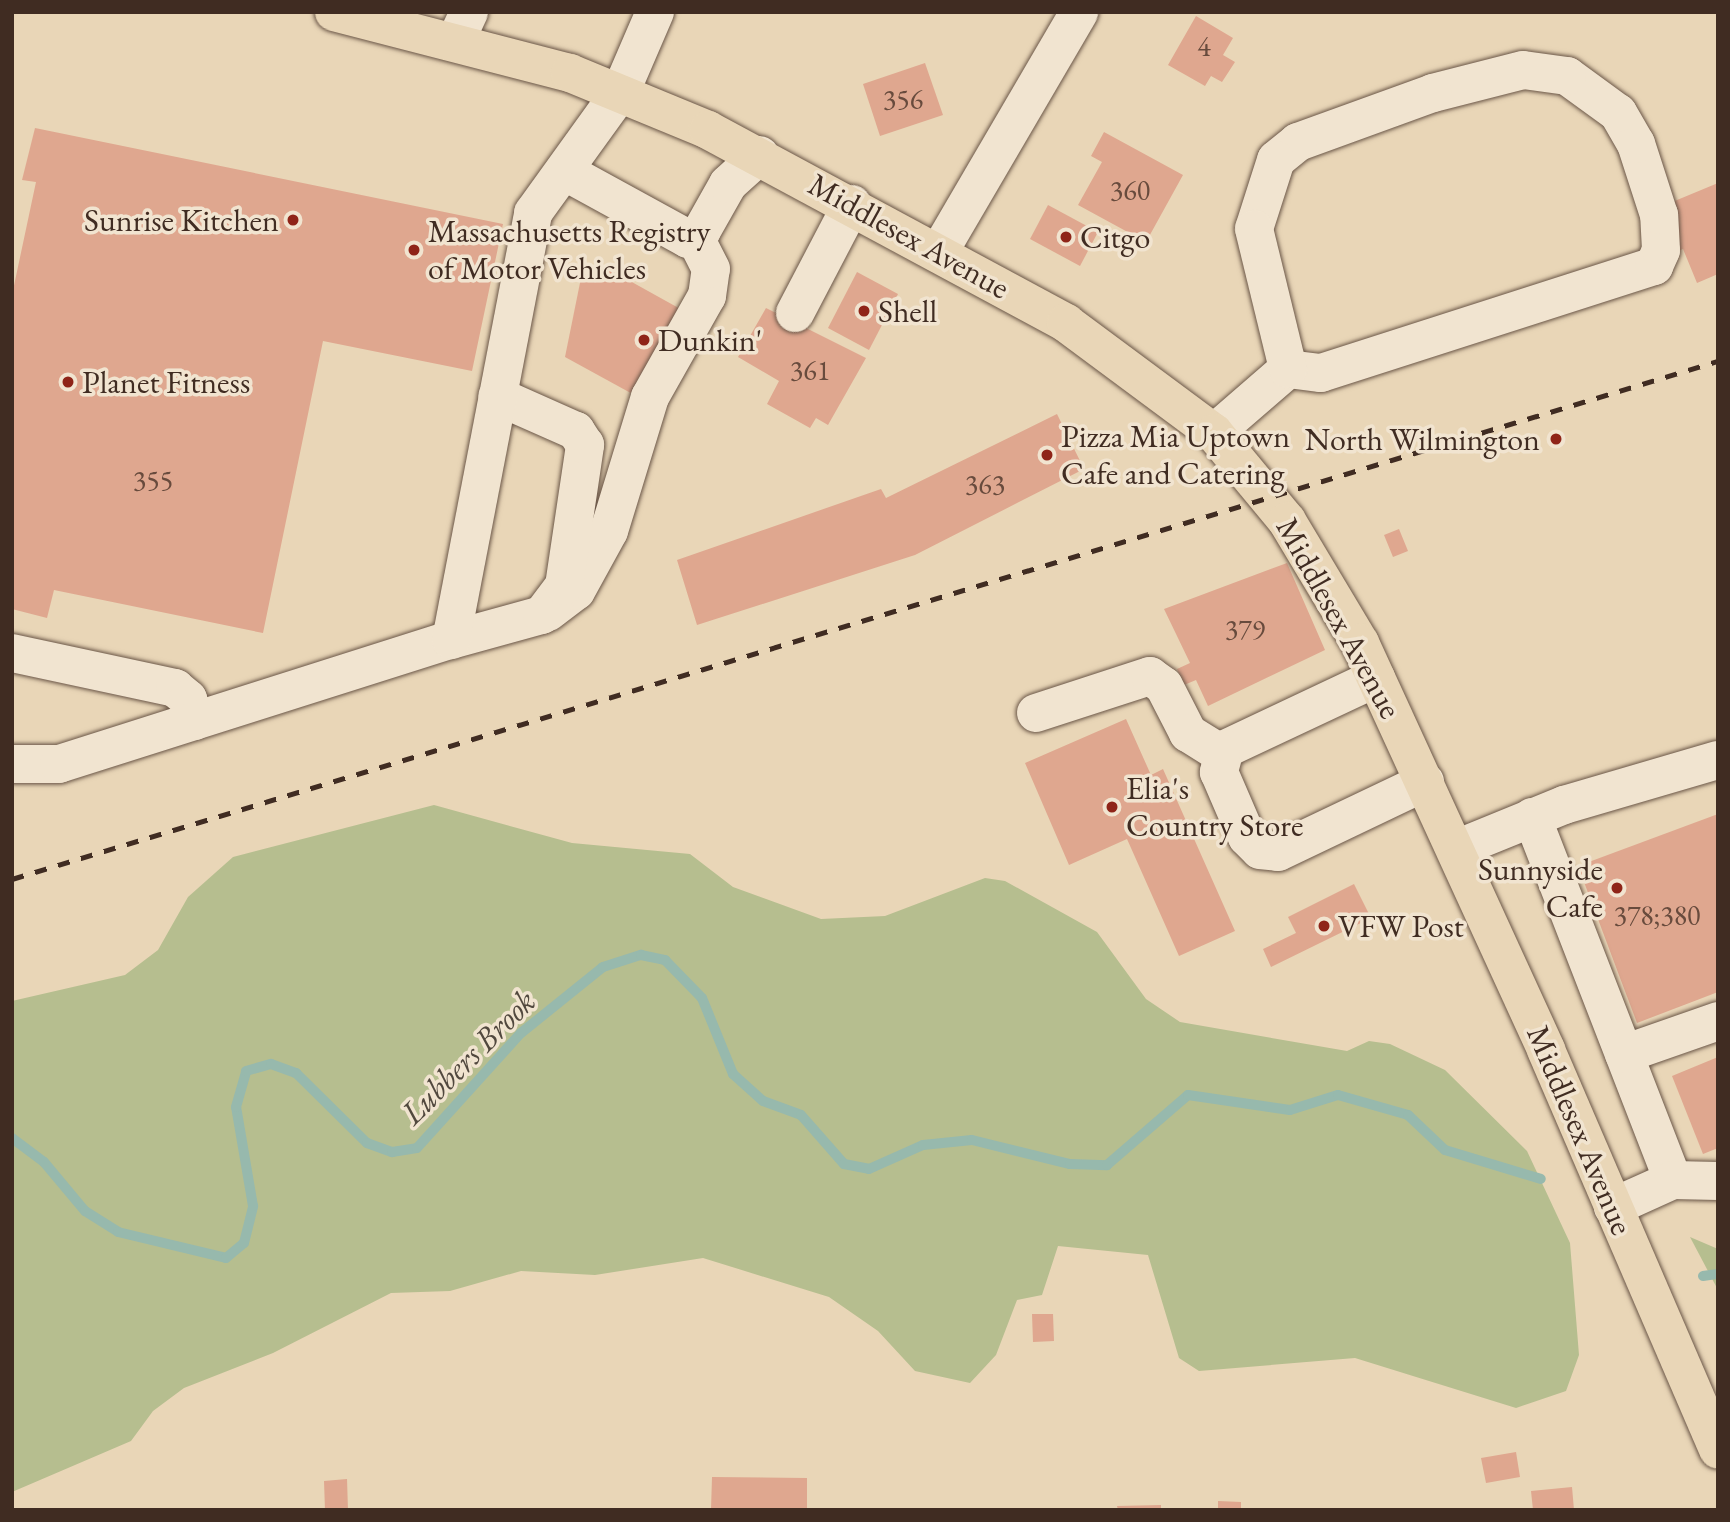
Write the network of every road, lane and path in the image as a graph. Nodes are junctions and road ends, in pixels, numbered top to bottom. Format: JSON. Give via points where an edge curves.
{"nodes":[{"id":1,"x":334,"y":12,"type":"edge"},
{"id":2,"x":655,"y":12,"type":"edge"},
{"id":3,"x":1079,"y":12,"type":"edge"},
{"id":4,"x":463,"y":26,"type":"edge"},
{"id":5,"x":621,"y":91,"type":"junction"},
{"id":6,"x":760,"y":155,"type":"junction"},
{"id":7,"x":564,"y":171,"type":"junction"},
{"id":8,"x":852,"y":204,"type":"junction"},
{"id":9,"x":695,"y":237,"type":"junction"},
{"id":10,"x":939,"y":252,"type":"junction"},
{"id":11,"x":795,"y":313,"type":"dead end"},
{"id":12,"x":1288,"y":369,"type":"junction"},
{"id":13,"x":497,"y":396,"type":"junction"},
{"id":14,"x":1214,"y":433,"type":"junction"},
{"id":15,"x":548,"y":612,"type":"junction"},
{"id":16,"x":451,"y":640,"type":"junction"},
{"id":17,"x":12,"y":653,"type":"edge"},
{"id":18,"x":1376,"y":678,"type":"junction"},
{"id":19,"x":1036,"y":713,"type":"dead end"},
{"id":20,"x":195,"y":721,"type":"junction"},
{"id":21,"x":1221,"y":754,"type":"junction"},
{"id":22,"x":1718,"y":760,"type":"edge"},
{"id":23,"x":12,"y":764,"type":"edge"},
{"id":24,"x":1425,"y":782,"type":"junction"},
{"id":25,"x":1532,"y":817,"type":"junction"},
{"id":26,"x":1456,"y":849,"type":"junction"},
{"id":27,"x":1718,"y":1021,"type":"edge"},
{"id":28,"x":1624,"y":1054,"type":"junction"},
{"id":29,"x":1673,"y":1180,"type":"junction"},
{"id":30,"x":1718,"y":1181,"type":"edge"},
{"id":31,"x":1613,"y":1207,"type":"junction"},
{"id":32,"x":1718,"y":1450,"type":"edge"}],
"edges":[{"from":1,"to":4,"type":"main road","name":"Middlesex Avenue"},
{"from":2,"to":5,"type":"street"},
{"from":3,"to":10,"type":"street"},
{"from":4,"to":5,"type":"main road","name":"Middlesex Avenue"},
{"from":5,"to":6,"type":"main road","name":"Middlesex Avenue"},
{"from":5,"to":7,"type":"street"},
{"from":6,"to":8,"type":"main road","name":"Middlesex Avenue"},
{"from":6,"to":9,"type":"street","via":[[728,184]]},
{"from":7,"to":9,"type":"street","via":[[674,237]]},
{"from":7,"to":13,"type":"street","via":[[533,213]]},
{"from":8,"to":10,"type":"main road","name":"Middlesex Avenue"},
{"from":8,"to":11,"type":"street"},
{"from":9,"to":15,"type":"street","via":[[711,269],[707,296],[650,397],[609,531],[576,591]]},
{"from":10,"to":14,"type":"main road","name":"Middlesex Avenue","via":[[1084,335]]},
{"from":12,"to":12,"type":"street","via":[[1321,373],[1654,266],[1661,250],[1659,215],[1629,130],[1583,83],[1523,70],[1433,93],[1298,142],[1276,160],[1254,229]]},
{"from":12,"to":14,"type":"street"},
{"from":13,"to":15,"type":"street","via":[[576,431],[585,444],[565,586]]},
{"from":13,"to":16,"type":"street"},
{"from":14,"to":18,"type":"main road","name":"Middlesex Avenue","via":[[1287,521]]},
{"from":15,"to":16,"type":"street"},
{"from":16,"to":20,"type":"street"},
{"from":17,"to":20,"type":"street","via":[[176,688],[188,699]]},
{"from":18,"to":21,"type":"street","via":[[1234,742]]},
{"from":18,"to":24,"type":"main road","name":"Middlesex Avenue"},
{"from":19,"to":21,"type":"street","via":[[1144,675],[1164,686],[1188,733]]},
{"from":20,"to":23,"type":"street","via":[[52,765]]},
{"from":21,"to":24,"type":"street","via":[[1219,772],[1247,837],[1272,853]]},
{"from":22,"to":25,"type":"street"},
{"from":24,"to":26,"type":"main road","name":"Middlesex Avenue"},
{"from":25,"to":26,"type":"street"},
{"from":25,"to":28,"type":"street"},
{"from":26,"to":31,"type":"main road","name":"Middlesex Avenue"},
{"from":27,"to":28,"type":"street"},
{"from":28,"to":29,"type":"street"},
{"from":29,"to":30,"type":"street"},
{"from":29,"to":31,"type":"street"},
{"from":31,"to":32,"type":"main road","name":"Middlesex Avenue"}]}
